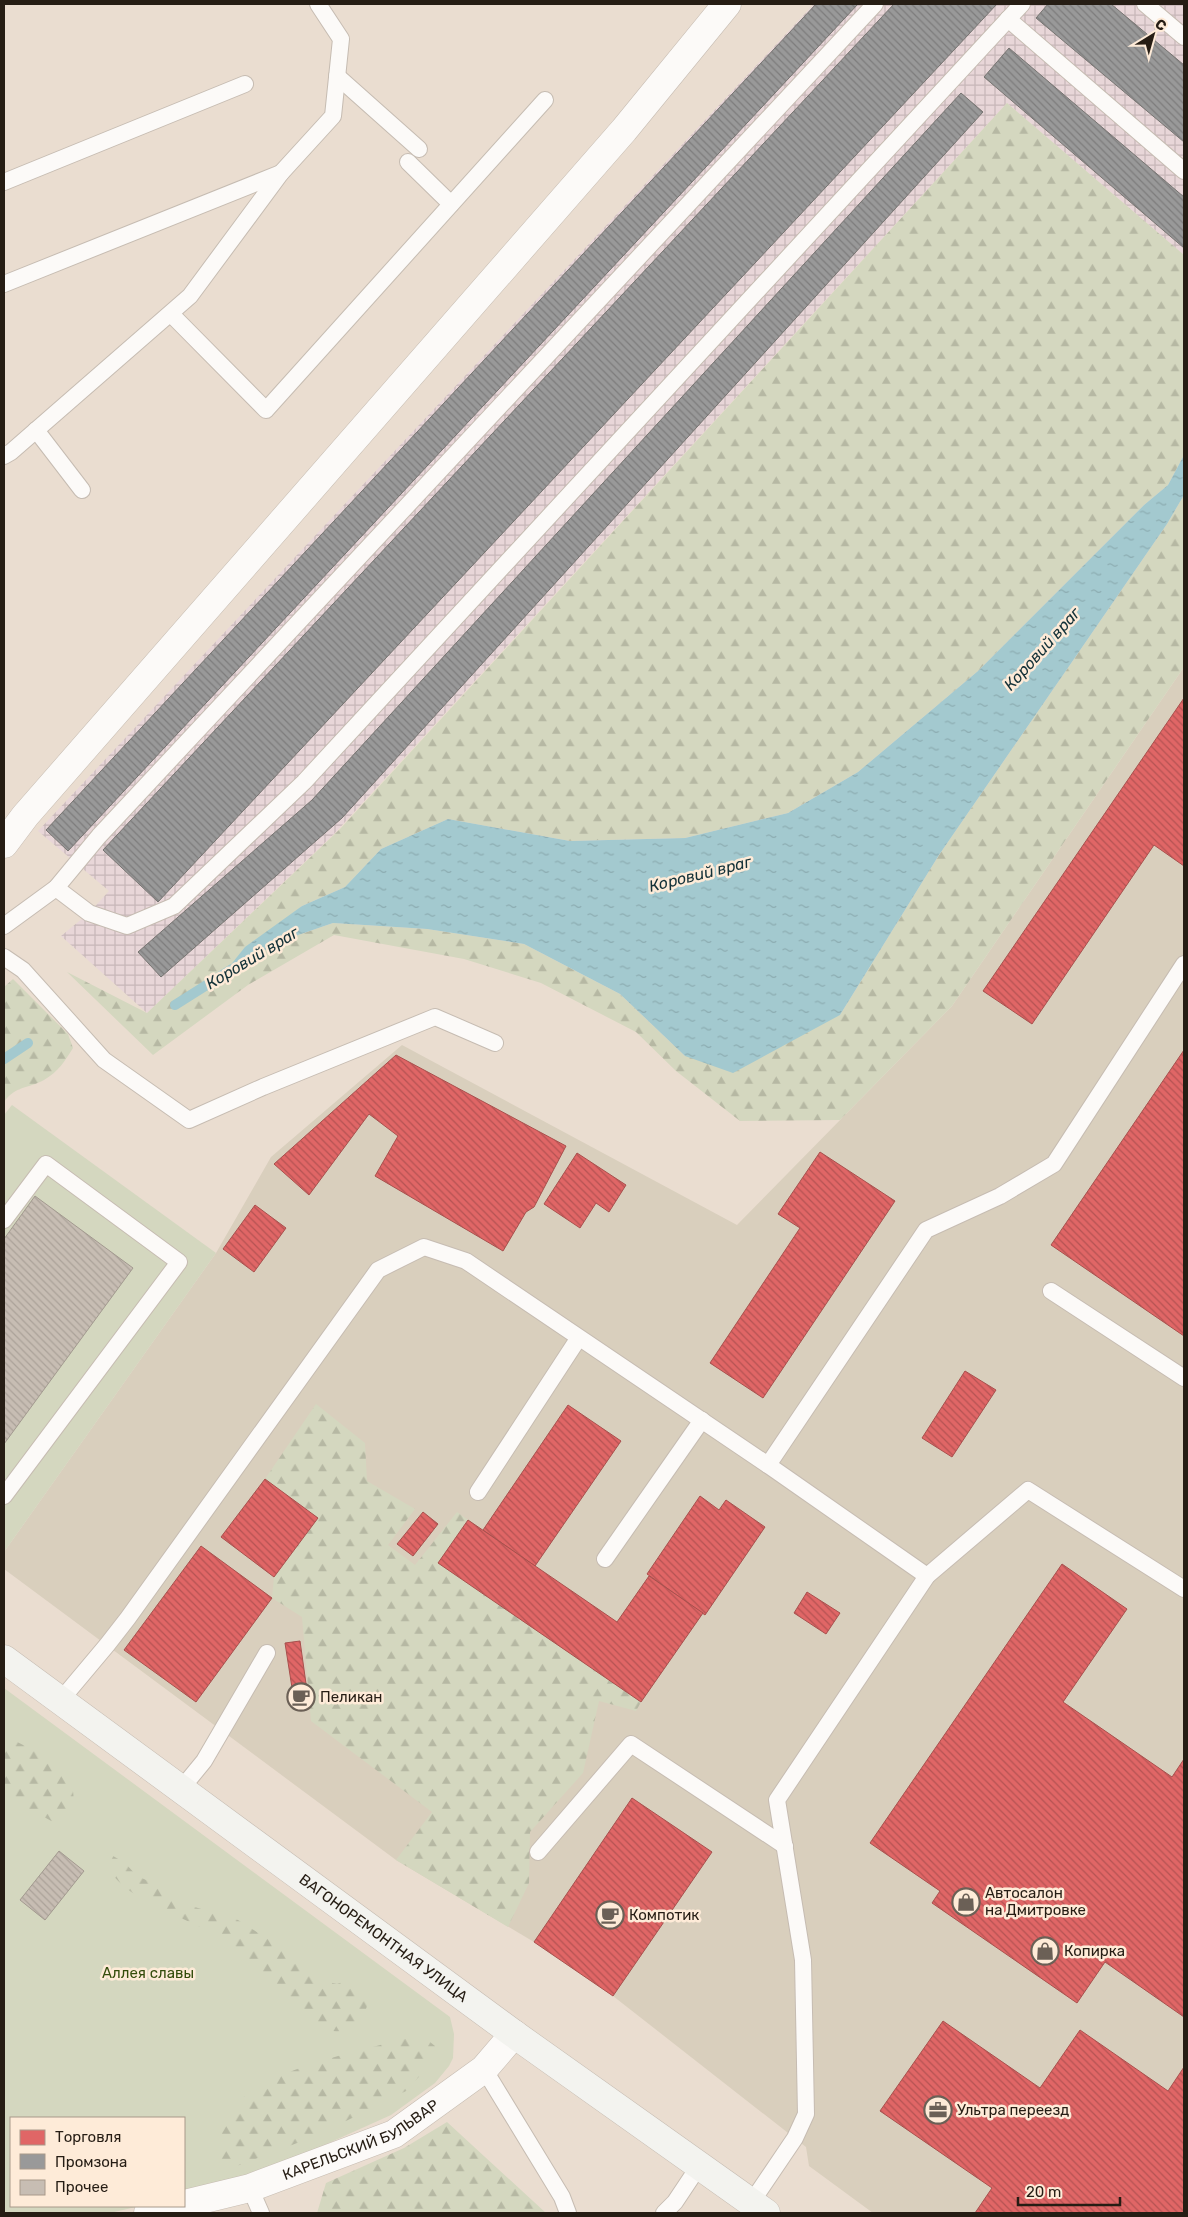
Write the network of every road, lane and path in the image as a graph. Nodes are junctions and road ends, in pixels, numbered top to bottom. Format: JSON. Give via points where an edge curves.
{"nodes":[{"id":1,"x":318,"y":4,"type":"edge"},
{"id":2,"x":727,"y":4,"type":"edge"},
{"id":3,"x":875,"y":4,"type":"edge"},
{"id":4,"x":1022,"y":4,"type":"edge"},
{"id":5,"x":1145,"y":4,"type":"edge"},
{"id":6,"x":1008,"y":19,"type":"junction"},
{"id":7,"x":1184,"y":37,"type":"edge"},
{"id":8,"x":337,"y":76,"type":"junction"},
{"id":9,"x":245,"y":84,"type":"dead end"},
{"id":10,"x":545,"y":100,"type":"dead end"},
{"id":11,"x":419,"y":149,"type":"dead end"},
{"id":12,"x":408,"y":162,"type":"dead end"},
{"id":13,"x":1184,"y":171,"type":"edge"},
{"id":14,"x":281,"y":173,"type":"junction"},
{"id":15,"x":4,"y":182,"type":"edge"},
{"id":16,"x":451,"y":204,"type":"junction"},
{"id":17,"x":4,"y":284,"type":"edge"},
{"id":18,"x":171,"y":314,"type":"junction"},
{"id":19,"x":36,"y":430,"type":"junction"},
{"id":20,"x":4,"y":456,"type":"edge"},
{"id":21,"x":82,"y":490,"type":"dead end"},
{"id":22,"x":4,"y":844,"type":"edge"},
{"id":23,"x":56,"y":888,"type":"junction"},
{"id":24,"x":4,"y":926,"type":"edge"},
{"id":25,"x":4,"y":957,"type":"edge"},
{"id":26,"x":1184,"y":964,"type":"edge"},
{"id":27,"x":495,"y":1043,"type":"dead end"},
{"id":28,"x":4,"y":1220,"type":"edge"},
{"id":29,"x":1051,"y":1291,"type":"dead end"},
{"id":30,"x":578,"y":1339,"type":"junction"},
{"id":31,"x":1184,"y":1378,"type":"edge"},
{"id":32,"x":702,"y":1420,"type":"junction"},
{"id":33,"x":768,"y":1465,"type":"junction"},
{"id":34,"x":478,"y":1492,"type":"dead end"},
{"id":35,"x":4,"y":1496,"type":"edge"},
{"id":36,"x":605,"y":1559,"type":"dead end"},
{"id":37,"x":927,"y":1576,"type":"junction"},
{"id":38,"x":1184,"y":1589,"type":"edge"},
{"id":39,"x":266,"y":1653,"type":"dead end"},
{"id":40,"x":4,"y":1659,"type":"edge"},
{"id":41,"x":60,"y":1701,"type":"junction"},
{"id":42,"x":181,"y":1790,"type":"junction"},
{"id":43,"x":785,"y":1846,"type":"junction"},
{"id":44,"x":538,"y":1852,"type":"dead end"},
{"id":45,"x":514,"y":2034,"type":"junction"},
{"id":46,"x":484,"y":2069,"type":"junction"},
{"id":47,"x":699,"y":2166,"type":"junction"},
{"id":48,"x":250,"y":2188,"type":"junction"},
{"id":49,"x":185,"y":2204,"type":"edge"},
{"id":50,"x":174,"y":2207,"type":"edge"},
{"id":51,"x":759,"y":2208,"type":"edge"},
{"id":52,"x":148,"y":2213,"type":"edge"},
{"id":53,"x":261,"y":2213,"type":"edge"},
{"id":54,"x":568,"y":2213,"type":"edge"},
{"id":55,"x":664,"y":2213,"type":"edge"}],
"edges":[{"from":1,"to":8,"type":"lane","via":[[341,39]]},
{"from":2,"to":22,"type":"street","via":[[624,130],[25,816]]},
{"from":3,"to":23,"type":"lane","via":[[99,836]]},
{"from":4,"to":6,"type":"lane"},
{"from":5,"to":7,"type":"lane"},
{"from":6,"to":13,"type":"lane"},
{"from":6,"to":23,"type":"lane","via":[[304,782],[174,906],[127,926],[89,913]]},
{"from":8,"to":11,"type":"lane"},
{"from":8,"to":14,"type":"lane","via":[[333,116]]},
{"from":9,"to":15,"type":"lane"},
{"from":10,"to":16,"type":"lane"},
{"from":12,"to":16,"type":"lane"},
{"from":14,"to":17,"type":"lane"},
{"from":14,"to":18,"type":"lane","via":[[190,296]]},
{"from":16,"to":18,"type":"lane","via":[[266,410]]},
{"from":18,"to":19,"type":"lane"},
{"from":19,"to":20,"type":"lane"},
{"from":19,"to":21,"type":"lane"},
{"from":23,"to":24,"type":"lane"},
{"from":25,"to":27,"type":"lane","via":[[23,970],[104,1060],[189,1120],[435,1017]]},
{"from":26,"to":33,"type":"lane","via":[[1054,1164],[1000,1196],[926,1230]]},
{"from":28,"to":35,"type":"lane","via":[[46,1164],[179,1262]]},
{"from":29,"to":31,"type":"lane"},
{"from":30,"to":32,"type":"lane"},
{"from":30,"to":34,"type":"lane"},
{"from":30,"to":41,"type":"lane","via":[[466,1261],[424,1247],[378,1270],[107,1645]]},
{"from":32,"to":33,"type":"lane"},
{"from":32,"to":36,"type":"lane"},
{"from":33,"to":37,"type":"lane"},
{"from":37,"to":38,"type":"lane","via":[[1028,1490]]},
{"from":37,"to":43,"type":"lane","via":[[777,1800]]},
{"from":39,"to":42,"type":"lane","via":[[204,1761]]},
{"from":40,"to":41,"type":"street","name":"ВАГОНОРЕМОНТНАЯ УЛИЦА"},
{"from":41,"to":42,"type":"street","name":"ВАГОНОРЕМОНТНАЯ УЛИЦА"},
{"from":42,"to":45,"type":"street","name":"ВАГОНОРЕМОНТНАЯ УЛИЦА"},
{"from":43,"to":44,"type":"lane","via":[[631,1744]]},
{"from":43,"to":51,"type":"lane","via":[[803,1960],[806,2114]]},
{"from":45,"to":46,"type":"street","name":"КАРЕЛЬСКИЙ БУЛЬВАР"},
{"from":45,"to":47,"type":"street","name":"ВАГОНОРЕМОНТНАЯ УЛИЦА"},
{"from":46,"to":48,"type":"street","name":"КАРЕЛЬСКИЙ БУЛЬВАР","via":[[394,2134]]},
{"from":46,"to":54,"type":"lane","via":[[562,2197]]},
{"from":47,"to":51,"type":"street","name":"ВАГОНОРЕМОНТНАЯ УЛИЦА"},
{"from":47,"to":55,"type":"lane"},
{"from":48,"to":49,"type":"street","name":"КАРЕЛЬСКИЙ БУЛЬВАР"},
{"from":48,"to":53,"type":"lane"},
{"from":50,"to":52,"type":"street"}]}
